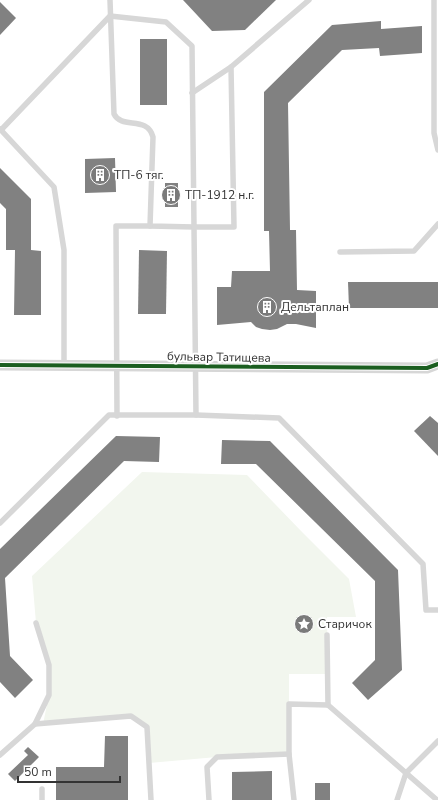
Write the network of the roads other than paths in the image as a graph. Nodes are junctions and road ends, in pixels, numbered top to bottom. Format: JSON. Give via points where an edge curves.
{"nodes":[{"id":1,"x":110,"y":0,"type":"edge"},
{"id":2,"x":309,"y":0,"type":"edge"},
{"id":3,"x":434,"y":0,"type":"edge"},
{"id":4,"x":110,"y":16,"type":"junction"},
{"id":5,"x":231,"y":67,"type":"junction"},
{"id":6,"x":192,"y":93,"type":"junction"},
{"id":7,"x":1,"y":130,"type":"edge"},
{"id":8,"x":438,"y":150,"type":"edge"},
{"id":9,"x":438,"y":224,"type":"edge"},
{"id":10,"x":150,"y":226,"type":"junction"},
{"id":11,"x":194,"y":227,"type":"junction"},
{"id":12,"x":340,"y":252,"type":"dead end"},
{"id":13,"x":438,"y":364,"type":"edge"},
{"id":14,"x":0,"y":365,"type":"edge"},
{"id":15,"x":64,"y":366,"type":"junction"},
{"id":16,"x":116,"y":366,"type":"junction"},
{"id":17,"x":195,"y":366,"type":"junction"},
{"id":18,"x":196,"y":415,"type":"junction"},
{"id":19,"x":117,"y":416,"type":"junction"},
{"id":20,"x":0,"y":523,"type":"edge"},
{"id":21,"x":438,"y":610,"type":"edge"},
{"id":22,"x":36,"y":623,"type":"dead end"},
{"id":23,"x":327,"y":636,"type":"dead end"},
{"id":24,"x":328,"y":704,"type":"junction"},
{"id":25,"x":35,"y":724,"type":"junction"},
{"id":26,"x":438,"y":741,"type":"edge"},
{"id":27,"x":289,"y":754,"type":"junction"},
{"id":28,"x":0,"y":755,"type":"edge"},
{"id":29,"x":406,"y":773,"type":"junction"},
{"id":30,"x":42,"y":789,"type":"dead end"},
{"id":31,"x":42,"y":800,"type":"edge"},
{"id":32,"x":151,"y":800,"type":"edge"},
{"id":33,"x":209,"y":800,"type":"edge"},
{"id":34,"x":294,"y":800,"type":"edge"},
{"id":35,"x":397,"y":800,"type":"edge"},
{"id":36,"x":437,"y":800,"type":"edge"}],
"edges":[{"from":1,"to":4,"type":"lane"},
{"from":2,"to":5,"type":"lane"},
{"from":3,"to":8,"type":"lane","via":[[434,133]]},
{"from":4,"to":6,"type":"lane","via":[[166,22],[192,46]]},
{"from":4,"to":7,"type":"lane"},
{"from":4,"to":10,"type":"lane","via":[[114,114],[120,121],[148,127],[153,137]]},
{"from":5,"to":6,"type":"lane"},
{"from":5,"to":11,"type":"lane","via":[[234,227]]},
{"from":6,"to":11,"type":"lane"},
{"from":7,"to":15,"type":"lane","via":[[54,187],[64,250]]},
{"from":9,"to":12,"type":"lane","via":[[414,251]]},
{"from":10,"to":11,"type":"lane"},
{"from":10,"to":16,"type":"lane","via":[[116,226]]},
{"from":11,"to":17,"type":"lane"},
{"from":13,"to":17,"type":"street","name":"бульвар Татищева","via":[[428,368]]},
{"from":14,"to":15,"type":"street","name":"бульвар Татищева"},
{"from":15,"to":16,"type":"street","name":"бульвар Татищева"},
{"from":16,"to":17,"type":"street","name":"бульвар Татищева"},
{"from":16,"to":19,"type":"lane"},
{"from":17,"to":18,"type":"lane"},
{"from":18,"to":19,"type":"lane"},
{"from":18,"to":21,"type":"lane","via":[[279,418],[423,564],[426,610]]},
{"from":19,"to":20,"type":"lane","via":[[109,416]]},
{"from":22,"to":25,"type":"lane","via":[[50,665],[49,695]]},
{"from":23,"to":24,"type":"lane"},
{"from":24,"to":27,"type":"lane","via":[[289,704]]},
{"from":24,"to":29,"type":"lane"},
{"from":25,"to":28,"type":"lane"},
{"from":25,"to":32,"type":"lane","via":[[131,716],[147,727]]},
{"from":26,"to":29,"type":"lane"},
{"from":27,"to":33,"type":"lane","via":[[217,757],[207,767]]},
{"from":27,"to":34,"type":"lane"},
{"from":29,"to":35,"type":"lane"},
{"from":29,"to":36,"type":"lane"},
{"from":30,"to":31,"type":"lane"}]}
